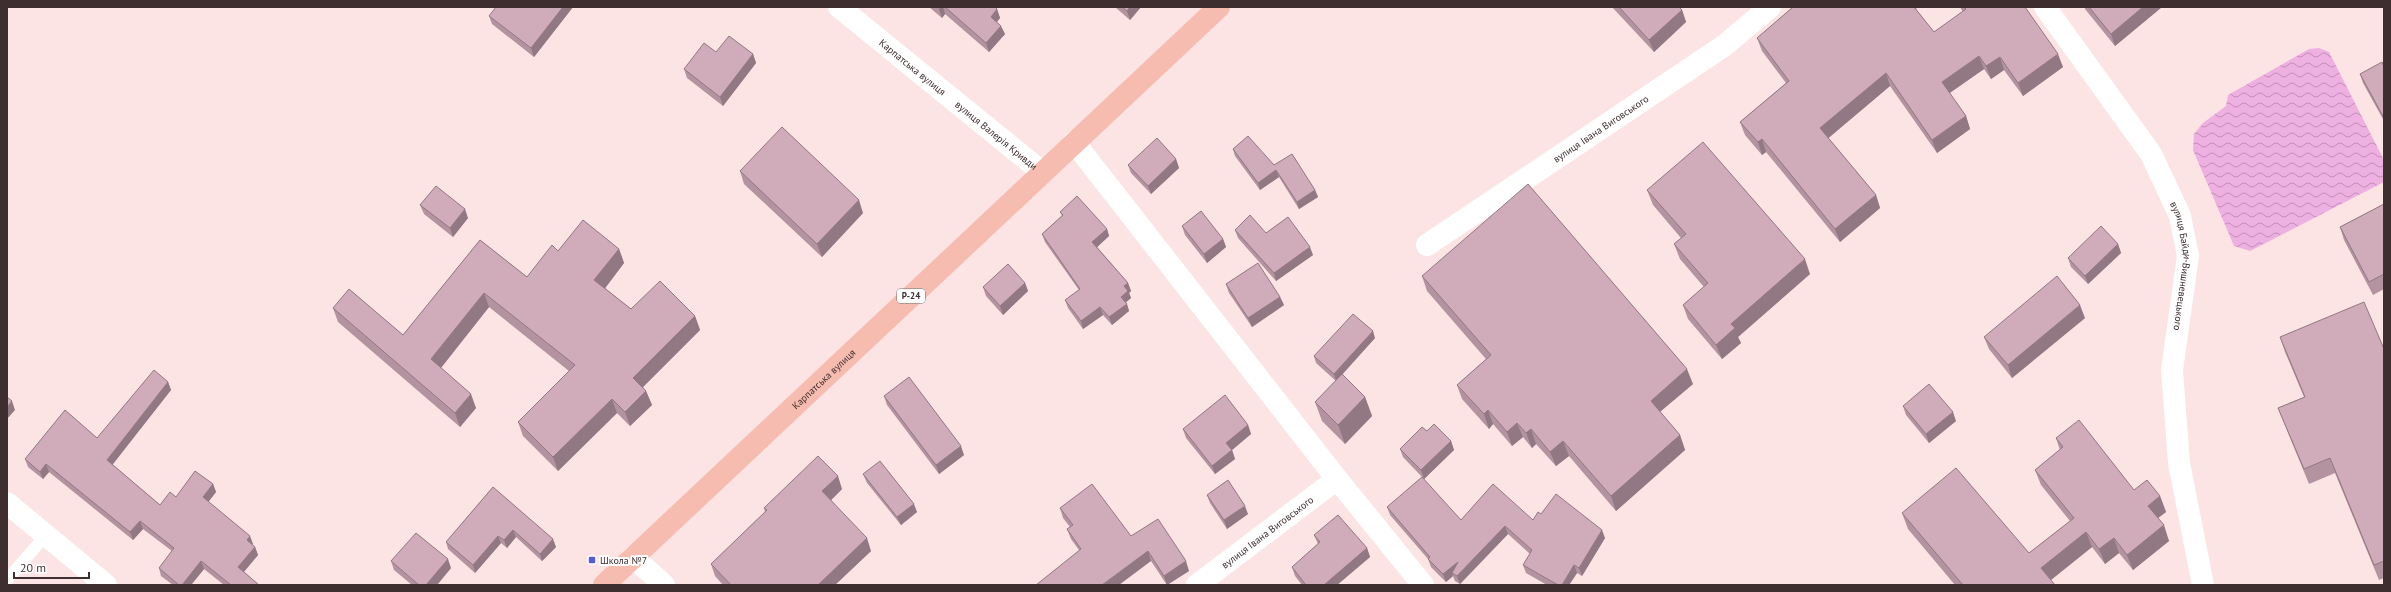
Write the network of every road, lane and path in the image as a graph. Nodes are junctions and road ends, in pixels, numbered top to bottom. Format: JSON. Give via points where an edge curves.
{"nodes":[{"id":1,"x":839,"y":7,"type":"edge"},
{"id":2,"x":1218,"y":7,"type":"edge"},
{"id":3,"x":1770,"y":7,"type":"edge"},
{"id":4,"x":2045,"y":7,"type":"edge"},
{"id":5,"x":1074,"y":142,"type":"junction"},
{"id":6,"x":1042,"y":172,"type":"junction"},
{"id":7,"x":1427,"y":245,"type":"dead end"},
{"id":8,"x":1337,"y":479,"type":"junction"},
{"id":9,"x":7,"y":503,"type":"edge"},
{"id":10,"x":45,"y":536,"type":"junction"},
{"id":11,"x":633,"y":557,"type":"junction"},
{"id":12,"x":7,"y":580,"type":"edge"},
{"id":13,"x":106,"y":585,"type":"edge"},
{"id":14,"x":604,"y":585,"type":"edge"},
{"id":15,"x":664,"y":585,"type":"edge"},
{"id":16,"x":1197,"y":585,"type":"edge"},
{"id":17,"x":1423,"y":585,"type":"edge"},
{"id":18,"x":2203,"y":585,"type":"edge"}],
"edges":[{"from":1,"to":6,"type":"street","name":"вулиця Валерія Кривди"},
{"from":2,"to":5,"type":"main road","name":"Карпатська вулиця","number":"Р-24"},
{"from":3,"to":7,"type":"street","name":"вулиця Івана Виговського","via":[[1725,45]]},
{"from":4,"to":18,"type":"street","name":"вулиця Байди-Вишневецького","via":[[2151,154],[2180,216],[2188,256],[2172,370],[2179,463]]},
{"from":5,"to":6,"type":"main road","name":"Карпатська вулиця","number":"Р-24"},
{"from":5,"to":8,"type":"street"},
{"from":6,"to":11,"type":"main road","name":"Карпатська вулиця","number":"Р-24"},
{"from":8,"to":16,"type":"street","name":"вулиця Івана Виговського"},
{"from":8,"to":17,"type":"street"},
{"from":9,"to":10,"type":"street"},
{"from":10,"to":12,"type":"lane"},
{"from":10,"to":13,"type":"street"},
{"from":11,"to":14,"type":"main road","name":"Карпатська вулиця","number":"Р-24"},
{"from":11,"to":15,"type":"street"}]}
